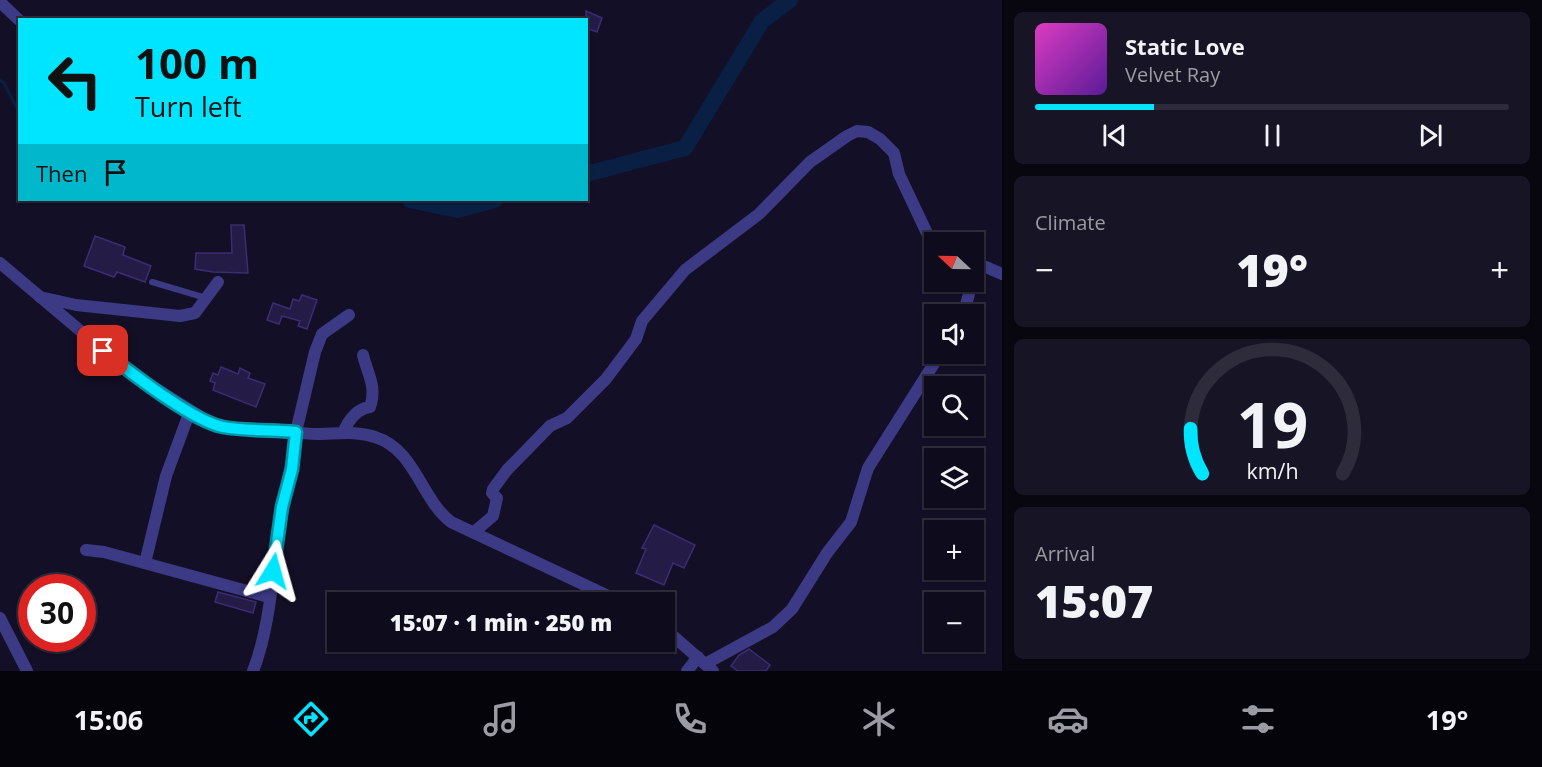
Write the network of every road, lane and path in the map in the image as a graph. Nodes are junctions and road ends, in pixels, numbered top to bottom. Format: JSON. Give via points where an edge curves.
{"nodes":[{"id":1,"x":7,"y":3,"type":"edge"},
{"id":2,"x":18,"y":18,"type":"edge"},
{"id":3,"x":926,"y":232,"type":"edge"},
{"id":4,"x":0,"y":263,"type":"edge"},
{"id":5,"x":984,"y":267,"type":"edge"},
{"id":6,"x":1002,"y":274,"type":"edge"},
{"id":7,"x":152,"y":282,"type":"dead end"},
{"id":8,"x":218,"y":282,"type":"dead end"},
{"id":9,"x":39,"y":296,"type":"junction"},
{"id":10,"x":207,"y":298,"type":"junction"},
{"id":11,"x":349,"y":315,"type":"dead end"},
{"id":12,"x":363,"y":355,"type":"dead end"},
{"id":13,"x":934,"y":364,"type":"edge"},
{"id":14,"x":190,"y":411,"type":"junction"},
{"id":15,"x":296,"y":432,"type":"junction"},
{"id":16,"x":343,"y":433,"type":"junction"},
{"id":17,"x":474,"y":532,"type":"junction"},
{"id":18,"x":86,"y":550,"type":"dead end"},
{"id":19,"x":145,"y":563,"type":"junction"},
{"id":20,"x":600,"y":592,"type":"edge"},
{"id":21,"x":269,"y":597,"type":"junction"},
{"id":22,"x":0,"y":618,"type":"edge"},
{"id":23,"x":675,"y":637,"type":"edge"},
{"id":24,"x":706,"y":664,"type":"edge"},
{"id":25,"x":27,"y":671,"type":"edge"},
{"id":26,"x":253,"y":671,"type":"edge"},
{"id":27,"x":687,"y":671,"type":"edge"}],
"edges":[{"from":1,"to":2,"type":"street"},
{"from":3,"to":17,"type":"street","via":[[894,153],[868,132],[857,131],[847,136],[810,162],[759,214],[685,270],[642,321],[636,339],[606,379],[567,418],[550,426],[507,470],[493,489],[498,498],[493,516]]},
{"from":4,"to":9,"type":"street"},
{"from":5,"to":6,"type":"street"},
{"from":7,"to":10,"type":"lane"},
{"from":8,"to":10,"type":"street"},
{"from":9,"to":10,"type":"street","via":[[76,305],[180,316],[195,313]]},
{"from":9,"to":14,"type":"street","via":[[128,371]]},
{"from":11,"to":15,"type":"street","via":[[322,334]]},
{"from":12,"to":16,"type":"street","via":[[374,395],[370,407],[360,409]]},
{"from":13,"to":24,"type":"street","via":[[868,468],[851,522],[792,609],[773,627]]},
{"from":14,"to":15,"type":"street","via":[[222,427]]},
{"from":14,"to":19,"type":"street","via":[[166,476]]},
{"from":15,"to":16,"type":"street","via":[[322,436]]},
{"from":15,"to":21,"type":"street"},
{"from":16,"to":17,"type":"street","via":[[376,437],[403,454],[441,514]]},
{"from":17,"to":20,"type":"street"},
{"from":18,"to":19,"type":"street"},
{"from":19,"to":21,"type":"street"},
{"from":21,"to":26,"type":"street"},
{"from":22,"to":25,"type":"street"},
{"from":23,"to":24,"type":"street"},
{"from":24,"to":27,"type":"street"}]}
